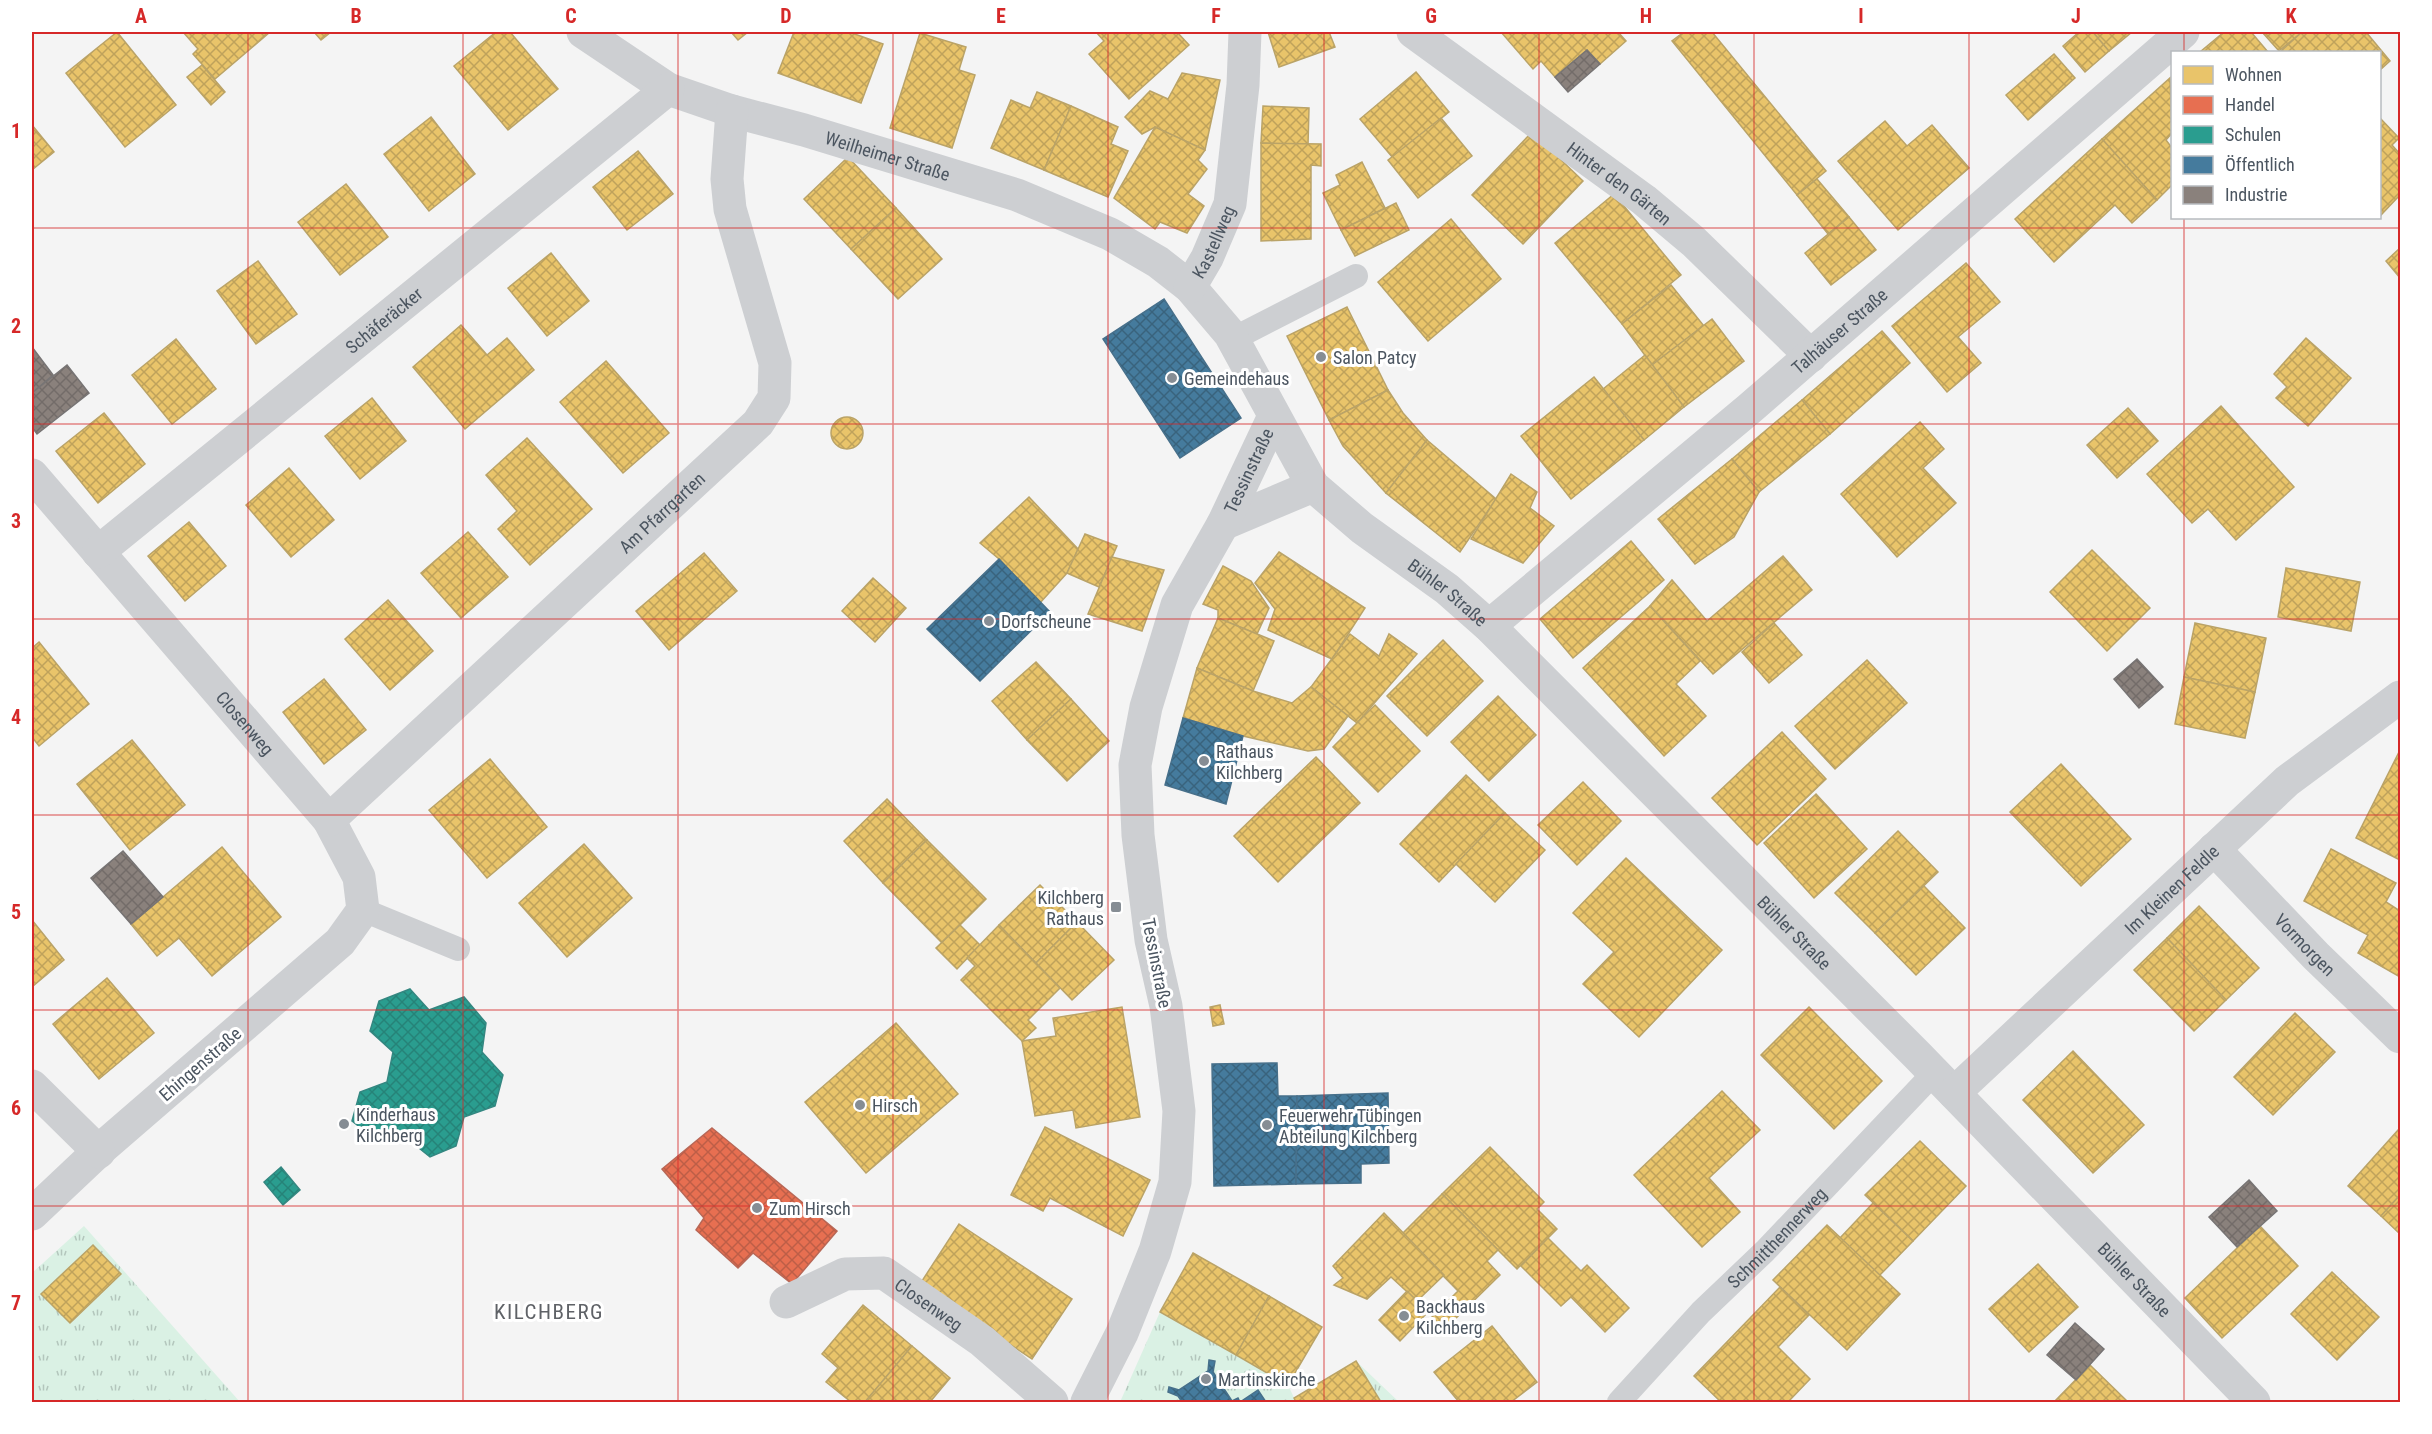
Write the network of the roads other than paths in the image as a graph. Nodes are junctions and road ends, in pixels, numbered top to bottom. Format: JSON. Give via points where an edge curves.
{"nodes":[{"id":1,"x":583,"y":32,"type":"edge"},
{"id":2,"x":1245,"y":32,"type":"edge"},
{"id":3,"x":1413,"y":32,"type":"edge"},
{"id":4,"x":2183,"y":32,"type":"edge"},
{"id":5,"x":668,"y":90,"type":"junction"},
{"id":6,"x":732,"y":111,"type":"junction"},
{"id":7,"x":1356,"y":276,"type":"dead end"},
{"id":8,"x":1190,"y":287,"type":"junction"},
{"id":9,"x":1233,"y":339,"type":"junction"},
{"id":10,"x":1811,"y":356,"type":"junction"},
{"id":11,"x":1274,"y":416,"type":"junction"},
{"id":12,"x":32,"y":475,"type":"edge"},
{"id":13,"x":1313,"y":486,"type":"junction"},
{"id":14,"x":1223,"y":524,"type":"junction"},
{"id":15,"x":98,"y":552,"type":"junction"},
{"id":16,"x":1489,"y":626,"type":"junction"},
{"id":17,"x":2400,"y":697,"type":"edge"},
{"id":18,"x":329,"y":820,"type":"junction"},
{"id":19,"x":2214,"y":849,"type":"junction"},
{"id":20,"x":363,"y":910,"type":"junction"},
{"id":21,"x":458,"y":949,"type":"dead end"},
{"id":22,"x":2400,"y":1037,"type":"edge"},
{"id":23,"x":1944,"y":1083,"type":"junction"},
{"id":24,"x":32,"y":1086,"type":"edge"},
{"id":25,"x":99,"y":1152,"type":"junction"},
{"id":26,"x":32,"y":1214,"type":"edge"},
{"id":27,"x":786,"y":1302,"type":"dead end"},
{"id":28,"x":1052,"y":1402,"type":"edge"},
{"id":29,"x":1087,"y":1402,"type":"edge"},
{"id":30,"x":1620,"y":1402,"type":"edge"},
{"id":31,"x":2254,"y":1402,"type":"edge"}],
"edges":[{"from":1,"to":5,"type":"street","name":"Weilheimer Straße"},
{"from":2,"to":8,"type":"street","name":"Kastellweg","via":[[1230,204]]},
{"from":3,"to":10,"type":"street","name":"Hinter den Gärten","via":[[1644,200],[1719,265]]},
{"from":4,"to":10,"type":"street","name":"Talhäuser Straße"},
{"from":5,"to":6,"type":"street","name":"Weilheimer Straße"},
{"from":5,"to":15,"type":"street","name":"Schäferäcker"},
{"from":6,"to":8,"type":"street","name":"Weilheimer Straße","via":[[890,155],[1027,199],[1110,234],[1158,261]]},
{"from":6,"to":18,"type":"street","name":"Am Pfarrgarten","via":[[727,179],[730,209],[775,363],[774,398],[742,439]]},
{"from":7,"to":9,"type":"lane"},
{"from":8,"to":9,"type":"street","name":"Kastellweg"},
{"from":9,"to":11,"type":"street","name":"Kastellweg"},
{"from":10,"to":16,"type":"street","name":"Talhäuser Straße"},
{"from":11,"to":13,"type":"street","name":"Kastellweg"},
{"from":11,"to":14,"type":"street","name":"Tessinstraße"},
{"from":12,"to":15,"type":"street","name":"Closenweg"},
{"from":13,"to":14,"type":"street","name":"Tessinstraße"},
{"from":13,"to":16,"type":"street","name":"Bühler Straße"},
{"from":14,"to":29,"type":"street","name":"Tessinstraße","via":[[1178,605],[1146,707],[1136,765],[1143,886],[1166,1006],[1179,1111],[1175,1182],[1155,1251],[1122,1333]]},
{"from":15,"to":18,"type":"street","name":"Closenweg"},
{"from":16,"to":23,"type":"street","name":"Bühler Straße"},
{"from":17,"to":19,"type":"street","name":"Im Kleinen Feldle","via":[[2287,781]]},
{"from":18,"to":20,"type":"street","name":"Closenweg","via":[[359,877]]},
{"from":19,"to":22,"type":"street","name":"Vormorgen","via":[[2316,957]]},
{"from":19,"to":23,"type":"street","name":"Im Kleinen Feldle"},
{"from":20,"to":21,"type":"lane"},
{"from":20,"to":25,"type":"street","name":"Ehingenstraße","via":[[340,942]]},
{"from":23,"to":30,"type":"lane","name":"Schmitthennerweg","via":[[1701,1312]]},
{"from":23,"to":31,"type":"street","name":"Bühler Straße"},
{"from":24,"to":25,"type":"street"},
{"from":25,"to":26,"type":"street","name":"Ehingenstraße"},
{"from":27,"to":28,"type":"street","name":"Closenweg","via":[[845,1274],[884,1273],[982,1341]]}]}
